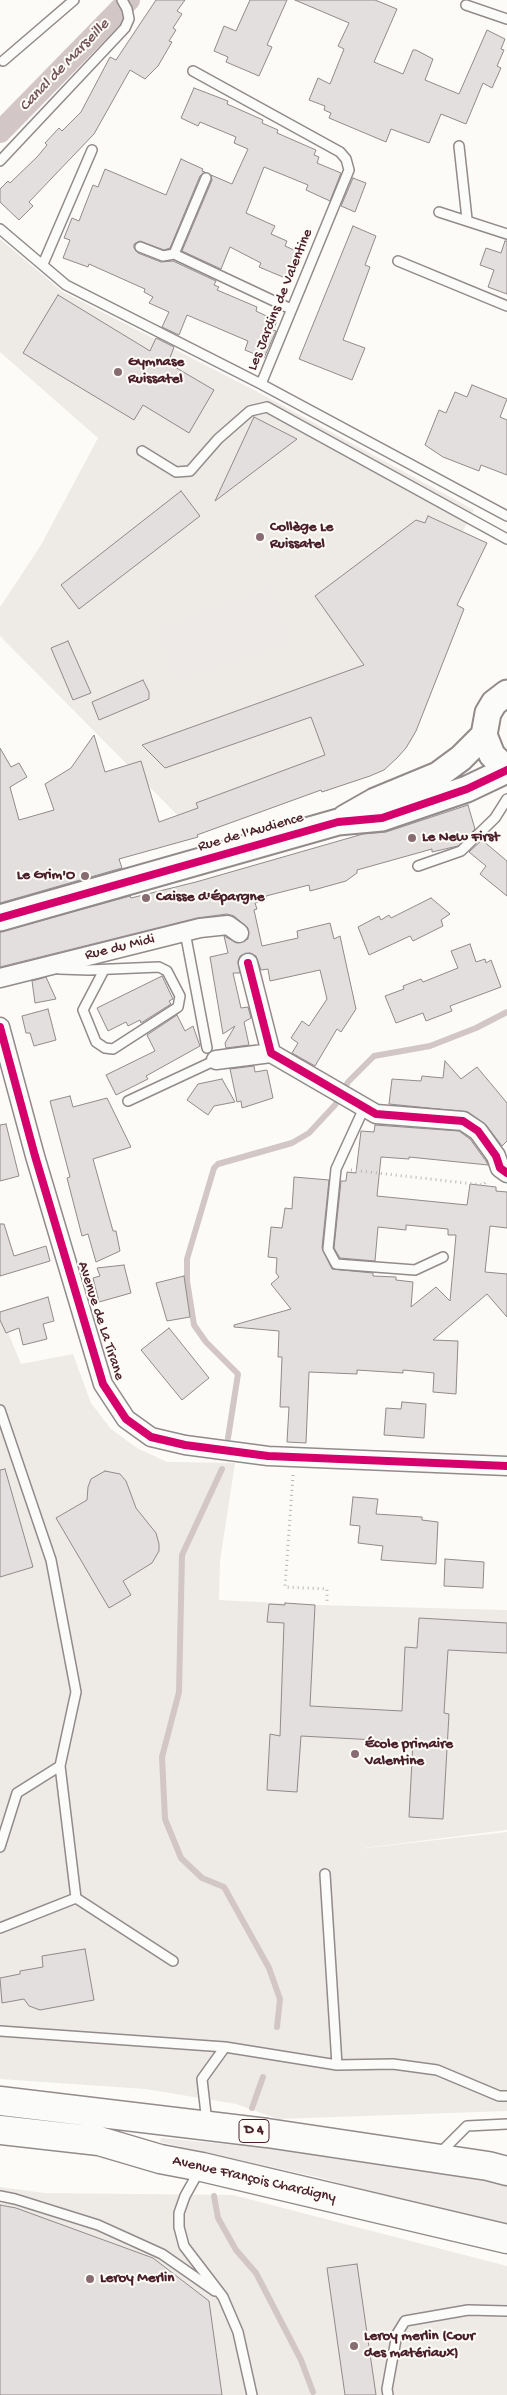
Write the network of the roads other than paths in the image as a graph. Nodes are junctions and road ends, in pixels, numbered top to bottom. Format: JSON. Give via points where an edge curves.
{"nodes":[{"id":1,"x":74,"y":0,"type":"edge"},
{"id":2,"x":122,"y":0,"type":"edge"},
{"id":3,"x":466,"y":5,"type":"dead end"},
{"id":4,"x":507,"y":19,"type":"edge"},
{"id":5,"x":3,"y":61,"type":"dead end"},
{"id":6,"x":193,"y":71,"type":"dead end"},
{"id":7,"x":460,"y":146,"type":"dead end"},
{"id":8,"x":92,"y":150,"type":"dead end"},
{"id":9,"x":0,"y":161,"type":"edge"},
{"id":10,"x":206,"y":178,"type":"dead end"},
{"id":11,"x":438,"y":212,"type":"dead end"},
{"id":12,"x":467,"y":220,"type":"junction"},
{"id":13,"x":0,"y":229,"type":"edge"},
{"id":14,"x":507,"y":234,"type":"edge"},
{"id":15,"x":140,"y":247,"type":"dead end"},
{"id":16,"x":174,"y":254,"type":"junction"},
{"id":17,"x":398,"y":261,"type":"dead end"},
{"id":18,"x":43,"y":264,"type":"junction"},
{"id":19,"x":507,"y":306,"type":"edge"},
{"id":20,"x":291,"y":309,"type":"junction"},
{"id":21,"x":261,"y":384,"type":"junction"},
{"id":22,"x":142,"y":451,"type":"dead end"},
{"id":23,"x":507,"y":516,"type":"edge"},
{"id":24,"x":507,"y":539,"type":"edge"},
{"id":25,"x":507,"y":693,"type":"edge"},
{"id":26,"x":484,"y":734,"type":"junction"},
{"id":27,"x":507,"y":770,"type":"edge"},
{"id":28,"x":507,"y":799,"type":"edge"},
{"id":29,"x":338,"y":822,"type":"junction"},
{"id":30,"x":418,"y":866,"type":"dead end"},
{"id":31,"x":0,"y":918,"type":"edge"},
{"id":32,"x":185,"y":932,"type":"junction"},
{"id":33,"x":239,"y":933,"type":"dead end"},
{"id":34,"x":248,"y":963,"type":"dead end"},
{"id":35,"x":41,"y":968,"type":"junction"},
{"id":36,"x":104,"y":970,"type":"junction"},
{"id":37,"x":0,"y":978,"type":"edge"},
{"id":38,"x":0,"y":1027,"type":"edge"},
{"id":39,"x":271,"y":1053,"type":"junction"},
{"id":40,"x":211,"y":1054,"type":"junction"},
{"id":41,"x":128,"y":1101,"type":"dead end"},
{"id":42,"x":356,"y":1104,"type":"junction"},
{"id":43,"x":503,"y":1171,"type":"edge"},
{"id":44,"x":443,"y":1257,"type":"dead end"},
{"id":45,"x":0,"y":1410,"type":"edge"},
{"id":46,"x":507,"y":1466,"type":"edge"},
{"id":47,"x":60,"y":1766,"type":"junction"},
{"id":48,"x":0,"y":1847,"type":"edge"},
{"id":49,"x":325,"y":1874,"type":"dead end"},
{"id":50,"x":76,"y":1898,"type":"junction"},
{"id":51,"x":0,"y":1928,"type":"edge"},
{"id":52,"x":173,"y":1962,"type":"dead end"},
{"id":53,"x":0,"y":2031,"type":"edge"},
{"id":54,"x":224,"y":2047,"type":"junction"},
{"id":55,"x":337,"y":2065,"type":"junction"},
{"id":56,"x":507,"y":2096,"type":"edge"},
{"id":57,"x":0,"y":2101,"type":"edge"},
{"id":58,"x":507,"y":2124,"type":"edge"},
{"id":59,"x":207,"y":2125,"type":"junction"},
{"id":60,"x":0,"y":2130,"type":"edge"},
{"id":61,"x":0,"y":2143,"type":"edge"},
{"id":62,"x":434,"y":2158,"type":"junction"},
{"id":63,"x":160,"y":2159,"type":"junction"},
{"id":64,"x":202,"y":2167,"type":"junction"},
{"id":65,"x":507,"y":2171,"type":"edge"},
{"id":66,"x":0,"y":2196,"type":"edge"},
{"id":67,"x":507,"y":2239,"type":"edge"},
{"id":68,"x":223,"y":2297,"type":"junction"},
{"id":69,"x":507,"y":2311,"type":"edge"},
{"id":70,"x":376,"y":2391,"type":"dead end"},
{"id":71,"x":387,"y":2392,"type":"edge"},
{"id":72,"x":252,"y":2395,"type":"edge"}],
"edges":[{"from":1,"to":5,"type":"lane"},
{"from":2,"to":9,"type":"lane","via":[[127,9],[125,28]]},
{"from":3,"to":4,"type":"lane"},
{"from":6,"to":20,"type":"lane","name":"Les Jardins de Valentine","via":[[340,152],[346,159],[349,170]]},
{"from":7,"to":12,"type":"lane"},
{"from":8,"to":18,"type":"lane"},
{"from":10,"to":16,"type":"lane"},
{"from":11,"to":12,"type":"lane"},
{"from":12,"to":14,"type":"lane"},
{"from":13,"to":18,"type":"lane"},
{"from":15,"to":16,"type":"lane","via":[[163,256]]},
{"from":16,"to":20,"type":"lane"},
{"from":17,"to":19,"type":"lane"},
{"from":18,"to":21,"type":"lane","via":[[66,285]]},
{"from":20,"to":21,"type":"lane","name":"Les Jardins de Valentine"},
{"from":21,"to":23,"type":"lane","name":"Les Jardins de Valentine"},
{"from":22,"to":24,"type":"lane","via":[[176,472],[190,470],[250,411],[267,407]]},
{"from":25,"to":26,"type":"street","via":[[488,713]]},
{"from":26,"to":27,"type":"street","via":[[492,756]]},
{"from":26,"to":29,"type":"street","name":"Rue de l'Audience","via":[[461,758],[438,775],[375,801]]},
{"from":27,"to":29,"type":"street","name":"Rue de l'Audience","via":[[467,789],[382,818]]},
{"from":28,"to":30,"type":"lane","via":[[495,818],[461,851]]},
{"from":29,"to":31,"type":"street","name":"Rue de l'Audience"},
{"from":32,"to":33,"type":"street","name":"Rue du Midi","via":[[228,924]]},
{"from":32,"to":35,"type":"street","name":"Rue du Midi"},
{"from":32,"to":40,"type":"lane"},
{"from":34,"to":39,"type":"street"},
{"from":35,"to":36,"type":"lane"},
{"from":35,"to":37,"type":"street","name":"Rue du Midi"},
{"from":36,"to":36,"type":"lane","via":[[159,967],[167,971],[180,996],[178,1007],[113,1049],[105,1048],[96,1042],[84,1010]]},
{"from":38,"to":46,"type":"street","name":"Avenue de La Tirane","via":[[103,1384],[126,1419],[151,1437],[268,1456]]},
{"from":39,"to":40,"type":"street"},
{"from":39,"to":42,"type":"street"},
{"from":40,"to":41,"type":"lane"},
{"from":42,"to":43,"type":"street","via":[[376,1114],[463,1121],[478,1131]]},
{"from":42,"to":44,"type":"lane","via":[[336,1169],[328,1249],[336,1264],[414,1270]]},
{"from":45,"to":47,"type":"lane","via":[[51,1560],[76,1692]]},
{"from":47,"to":48,"type":"lane","via":[[17,1792]]},
{"from":47,"to":50,"type":"lane"},
{"from":49,"to":55,"type":"lane"},
{"from":50,"to":51,"type":"lane"},
{"from":50,"to":52,"type":"lane"},
{"from":53,"to":54,"type":"lane"},
{"from":54,"to":55,"type":"lane"},
{"from":54,"to":59,"type":"lane","via":[[202,2079]]},
{"from":55,"to":56,"type":"lane","via":[[393,2064],[437,2070],[498,2096]]},
{"from":57,"to":59,"type":"main road","number":"D 4"},
{"from":58,"to":62,"type":"lane","via":[[467,2126]]},
{"from":59,"to":62,"type":"main road","number":"D 4"},
{"from":60,"to":63,"type":"main road","name":"Avenue François Chardigny","via":[[99,2140]]},
{"from":61,"to":63,"type":"main road"},
{"from":62,"to":65,"type":"main road","number":"D 4"},
{"from":63,"to":64,"type":"main road","name":"Avenue François Chardigny"},
{"from":64,"to":67,"type":"main road","name":"Avenue François Chardigny"},
{"from":64,"to":68,"type":"lane","via":[[185,2196],[178,2226],[184,2246]]},
{"from":66,"to":68,"type":"lane","via":[[98,2225],[162,2254]]},
{"from":68,"to":72,"type":"lane","via":[[238,2332]]},
{"from":69,"to":71,"type":"lane","via":[[468,2310],[406,2321],[397,2334]]},
{"from":70,"to":71,"type":"lane"}]}
